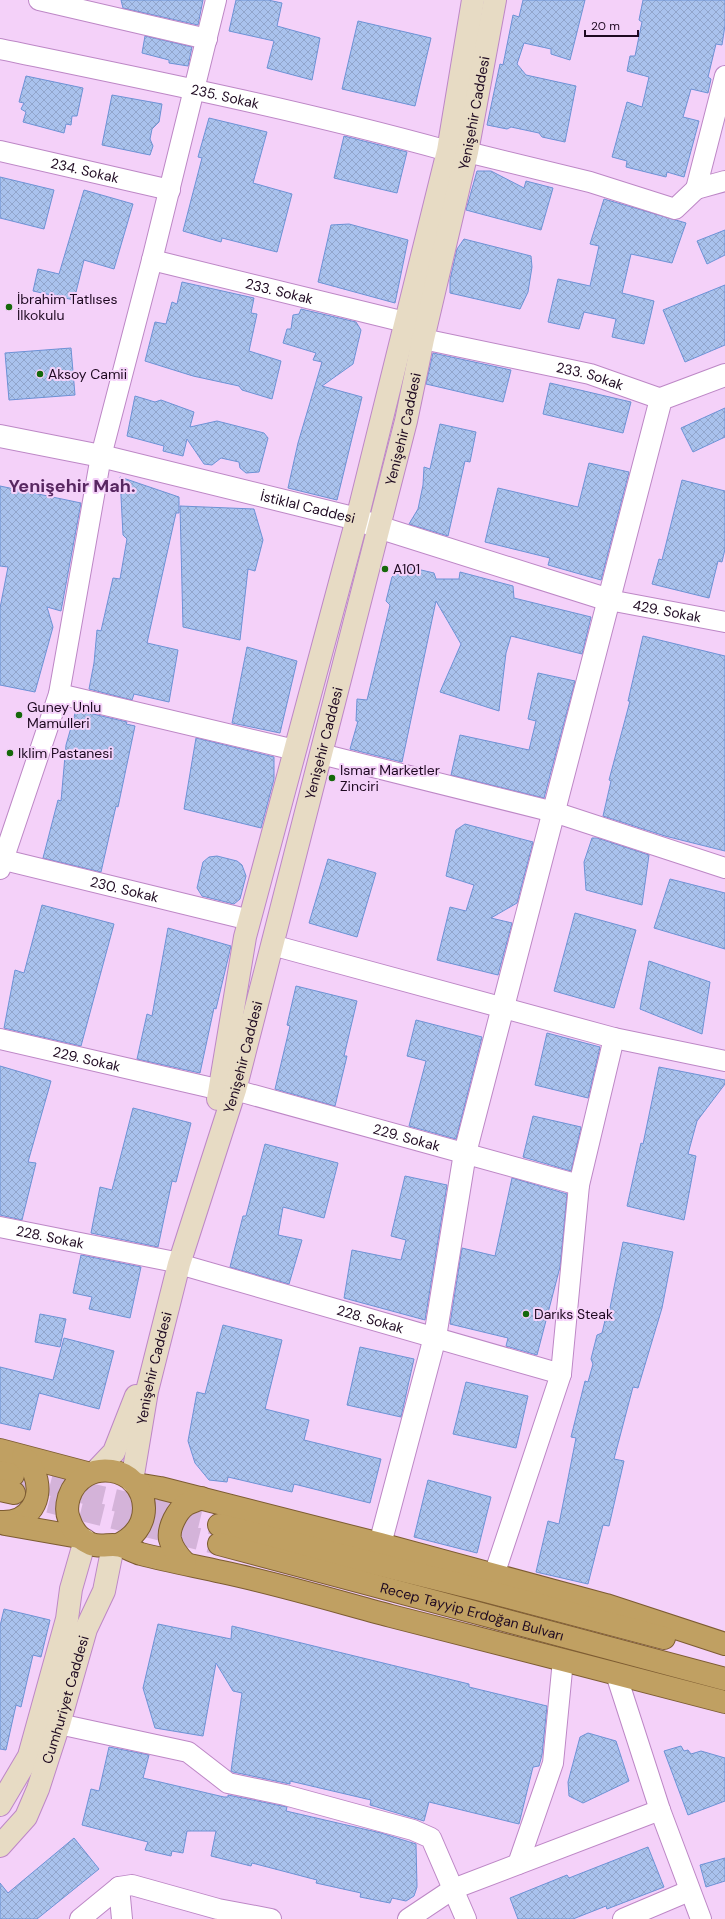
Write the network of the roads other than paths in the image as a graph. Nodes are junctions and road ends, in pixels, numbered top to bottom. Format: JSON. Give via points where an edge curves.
{"nodes":[{"id":1,"x":39,"y":0,"type":"edge"},
{"id":2,"x":216,"y":0,"type":"edge"},
{"id":3,"x":473,"y":0,"type":"edge"},
{"id":4,"x":495,"y":0,"type":"edge"},
{"id":5,"x":207,"y":39,"type":"junction"},
{"id":6,"x":0,"y":49,"type":"edge"},
{"id":7,"x":725,"y":76,"type":"edge"},
{"id":8,"x":194,"y":89,"type":"junction"},
{"id":9,"x":0,"y":151,"type":"edge"},
{"id":10,"x":457,"y":152,"type":"junction"},
{"id":11,"x":725,"y":181,"type":"edge"},
{"id":12,"x":696,"y":189,"type":"junction"},
{"id":13,"x":170,"y":190,"type":"junction"},
{"id":14,"x":152,"y":260,"type":"junction"},
{"id":15,"x":405,"y":322,"type":"junction"},
{"id":16,"x":423,"y":339,"type":"junction"},
{"id":17,"x":725,"y":375,"type":"edge"},
{"id":18,"x":661,"y":399,"type":"junction"},
{"id":19,"x":0,"y":436,"type":"edge"},
{"id":20,"x":101,"y":456,"type":"junction"},
{"id":21,"x":357,"y":518,"type":"junction"},
{"id":22,"x":378,"y":527,"type":"junction"},
{"id":23,"x":609,"y":600,"type":"junction"},
{"id":24,"x":725,"y":622,"type":"edge"},
{"id":25,"x":59,"y":694,"type":"junction"},
{"id":26,"x":295,"y":750,"type":"junction"},
{"id":27,"x":321,"y":754,"type":"junction"},
{"id":28,"x":554,"y":812,"type":"junction"},
{"id":29,"x":1,"y":863,"type":"edge"},
{"id":30,"x":725,"y":868,"type":"edge"},
{"id":31,"x":250,"y":920,"type":"junction"},
{"id":32,"x":272,"y":945,"type":"junction"},
{"id":33,"x":504,"y":1007,"type":"junction"},
{"id":34,"x":614,"y":1038,"type":"junction"},
{"id":35,"x":0,"y":1039,"type":"edge"},
{"id":36,"x":725,"y":1061,"type":"edge"},
{"id":37,"x":228,"y":1090,"type":"junction"},
{"id":38,"x":465,"y":1153,"type":"junction"},
{"id":39,"x":578,"y":1185,"type":"junction"},
{"id":40,"x":0,"y":1227,"type":"edge"},
{"id":41,"x":174,"y":1263,"type":"junction"},
{"id":42,"x":435,"y":1337,"type":"junction"},
{"id":43,"x":561,"y":1374,"type":"junction"},
{"id":44,"x":0,"y":1450,"type":"edge"},
{"id":45,"x":92,"y":1472,"type":"junction"},
{"id":46,"x":10,"y":1477,"type":"edge"},
{"id":47,"x":134,"y":1483,"type":"junction"},
{"id":48,"x":201,"y":1498,"type":"junction"},
{"id":49,"x":0,"y":1523,"type":"edge"},
{"id":50,"x":82,"y":1538,"type":"junction"},
{"id":51,"x":380,"y":1544,"type":"junction"},
{"id":52,"x":116,"y":1545,"type":"junction"},
{"id":53,"x":185,"y":1564,"type":"junction"},
{"id":54,"x":494,"y":1575,"type":"junction"},
{"id":55,"x":725,"y":1644,"type":"edge"},
{"id":56,"x":725,"y":1653,"type":"edge"},
{"id":57,"x":563,"y":1660,"type":"junction"},
{"id":58,"x":616,"y":1674,"type":"junction"},
{"id":59,"x":725,"y":1679,"type":"edge"},
{"id":60,"x":725,"y":1702,"type":"edge"},
{"id":61,"x":59,"y":1724,"type":"junction"},
{"id":62,"x":0,"y":1805,"type":"edge"},
{"id":63,"x":660,"y":1810,"type":"junction"},
{"id":64,"x":0,"y":1846,"type":"edge"},
{"id":65,"x":518,"y":1864,"type":"junction"},
{"id":66,"x":119,"y":1886,"type":"junction"},
{"id":67,"x":452,"y":1889,"type":"junction"},
{"id":68,"x":689,"y":1891,"type":"junction"},
{"id":69,"x":219,"y":1914,"type":"edge"},
{"id":70,"x":80,"y":1919,"type":"edge"},
{"id":71,"x":122,"y":1919,"type":"edge"},
{"id":72,"x":271,"y":1919,"type":"edge"},
{"id":73,"x":408,"y":1919,"type":"edge"},
{"id":74,"x":466,"y":1919,"type":"edge"},
{"id":75,"x":623,"y":1919,"type":"edge"},
{"id":76,"x":701,"y":1919,"type":"edge"}],
"edges":[{"from":1,"to":5,"type":"street"},
{"from":2,"to":5,"type":"street"},
{"from":3,"to":10,"type":"main road","name":"Yenişehir Caddesi"},
{"from":4,"to":10,"type":"main road","name":"Yenişehir Caddesi"},
{"from":5,"to":8,"type":"street"},
{"from":6,"to":8,"type":"street","name":"235. Sokak"},
{"from":7,"to":12,"type":"street"},
{"from":8,"to":10,"type":"street","name":"235. Sokak"},
{"from":8,"to":13,"type":"street"},
{"from":9,"to":13,"type":"street","name":"234. Sokak"},
{"from":10,"to":12,"type":"street","name":"235. Sokak","via":[[590,182],[675,209]]},
{"from":10,"to":15,"type":"main road","name":"Yenişehir Caddesi"},
{"from":10,"to":16,"type":"main road","name":"Yenişehir Caddesi"},
{"from":11,"to":12,"type":"street"},
{"from":13,"to":14,"type":"street"},
{"from":14,"to":15,"type":"street","name":"233. Sokak"},
{"from":14,"to":20,"type":"street"},
{"from":15,"to":21,"type":"main road","name":"Yenişehir Caddesi"},
{"from":16,"to":18,"type":"street","name":"233. Sokak","via":[[590,374]]},
{"from":16,"to":22,"type":"main road","name":"Yenişehir Caddesi","via":[[406,421]]},
{"from":17,"to":18,"type":"street"},
{"from":18,"to":23,"type":"street"},
{"from":19,"to":20,"type":"street","name":"İstiklal Caddesi"},
{"from":20,"to":21,"type":"street","name":"İstiklal Caddesi"},
{"from":20,"to":25,"type":"street"},
{"from":21,"to":22,"type":"street","name":"İstiklal Caddesi"},
{"from":21,"to":26,"type":"main road","name":"Yenişehir Caddesi"},
{"from":22,"to":23,"type":"street","name":"İstiklal Caddesi"},
{"from":22,"to":27,"type":"main road","name":"Yenişehir Caddesi"},
{"from":23,"to":24,"type":"street","name":"429. Sokak"},
{"from":23,"to":28,"type":"street"},
{"from":25,"to":26,"type":"street"},
{"from":25,"to":29,"type":"street"},
{"from":26,"to":31,"type":"main road","name":"Yenişehir Caddesi"},
{"from":27,"to":28,"type":"street"},
{"from":27,"to":32,"type":"main road","name":"Yenişehir Caddesi"},
{"from":28,"to":30,"type":"street"},
{"from":28,"to":33,"type":"street"},
{"from":29,"to":31,"type":"street","name":"230. Sokak"},
{"from":31,"to":37,"type":"main road","name":"Yenişehir Caddesi","via":[[245,938]]},
{"from":32,"to":33,"type":"street"},
{"from":32,"to":37,"type":"main road","name":"Yenişehir Caddesi"},
{"from":33,"to":34,"type":"street"},
{"from":33,"to":38,"type":"street"},
{"from":34,"to":36,"type":"street"},
{"from":34,"to":39,"type":"street"},
{"from":35,"to":37,"type":"street","name":"229. Sokak"},
{"from":37,"to":38,"type":"street","name":"229. Sokak"},
{"from":37,"to":41,"type":"main road","name":"Yenişehir Caddesi"},
{"from":38,"to":39,"type":"street","name":"229. Sokak"},
{"from":38,"to":42,"type":"street"},
{"from":39,"to":43,"type":"street"},
{"from":40,"to":41,"type":"street","name":"228. Sokak"},
{"from":41,"to":42,"type":"street","name":"228. Sokak"},
{"from":41,"to":45,"type":"main road","name":"Yenişehir Caddesi","via":[[137,1394],[114,1452]]},
{"from":41,"to":47,"type":"main road","name":"Yenişehir Caddesi","via":[[147,1391]]},
{"from":42,"to":43,"type":"street","name":"228. Sokak"},
{"from":42,"to":51,"type":"street"},
{"from":43,"to":54,"type":"street"},
{"from":44,"to":46,"type":"highway"},
{"from":45,"to":46,"type":"highway"},
{"from":45,"to":47,"type":"highway","via":[[114,1471]]},
{"from":45,"to":50,"type":"highway","via":[[71,1490],[67,1502],[67,1515],[72,1527]]},
{"from":46,"to":49,"type":"highway","via":[[34,1471],[37,1494],[30,1513],[22,1519]]},
{"from":47,"to":48,"type":"highway"},
{"from":47,"to":52,"type":"highway","via":[[142,1496],[142,1520],[136,1532]]},
{"from":48,"to":51,"type":"highway"},
{"from":48,"to":53,"type":"highway","via":[[186,1504],[178,1512],[172,1525],[170,1539]]},
{"from":49,"to":50,"type":"highway"},
{"from":50,"to":52,"type":"highway","via":[[90,1544],[102,1547]]},
{"from":50,"to":62,"type":"main road","name":"Cumhuriyet Caddesi","via":[[67,1620],[29,1756]]},
{"from":51,"to":54,"type":"highway"},
{"from":52,"to":53,"type":"highway","via":[[139,1554]]},
{"from":52,"to":61,"type":"main road","name":"Cumhuriyet Caddesi","via":[[104,1591],[86,1629]]},
{"from":53,"to":57,"type":"highway","via":[[229,1573]]},
{"from":54,"to":55,"type":"highway","via":[[606,1605]]},
{"from":56,"to":59,"type":"highway","name":"Recep Tayyip Erdoğan Bulvarı","via":[[219,1534]]},
{"from":57,"to":58,"type":"highway"},
{"from":57,"to":65,"type":"street","via":[[553,1763]]},
{"from":58,"to":60,"type":"highway"},
{"from":58,"to":63,"type":"street"},
{"from":61,"to":64,"type":"main road","name":"Cumhuriyet Caddesi","via":[[26,1817]]},
{"from":61,"to":67,"type":"street","via":[[188,1752],[228,1783],[285,1795],[413,1830],[431,1838]]},
{"from":63,"to":65,"type":"street"},
{"from":63,"to":68,"type":"street"},
{"from":65,"to":67,"type":"street"},
{"from":66,"to":69,"type":"street","via":[[132,1885]]},
{"from":66,"to":70,"type":"street"},
{"from":66,"to":71,"type":"street"},
{"from":67,"to":73,"type":"street"},
{"from":67,"to":74,"type":"street"},
{"from":68,"to":75,"type":"street"},
{"from":68,"to":76,"type":"street"},
{"from":69,"to":72,"type":"street"}]}
